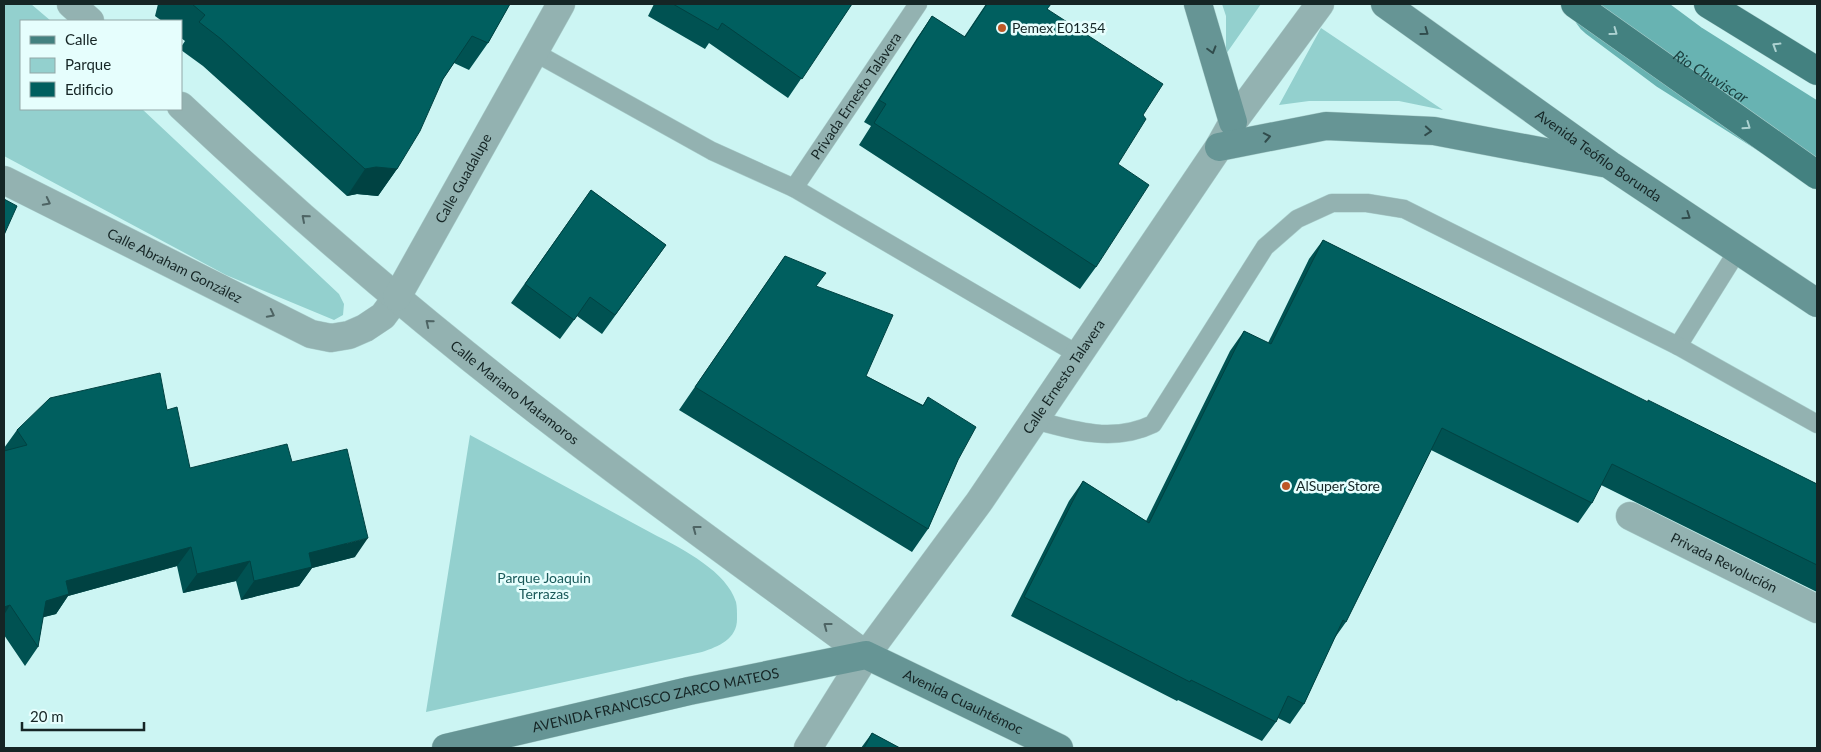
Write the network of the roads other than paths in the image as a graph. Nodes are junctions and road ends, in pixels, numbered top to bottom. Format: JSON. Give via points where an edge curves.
{"nodes":[{"id":1,"x":71,"y":4,"type":"edge"},
{"id":2,"x":561,"y":4,"type":"edge"},
{"id":3,"x":918,"y":4,"type":"edge"},
{"id":4,"x":1198,"y":4,"type":"edge"},
{"id":5,"x":1320,"y":4,"type":"edge"},
{"id":6,"x":1386,"y":4,"type":"edge"},
{"id":7,"x":1575,"y":4,"type":"edge"},
{"id":8,"x":1708,"y":4,"type":"edge"},
{"id":9,"x":89,"y":20,"type":"edge"},
{"id":10,"x":534,"y":52,"type":"junction"},
{"id":11,"x":1817,"y":71,"type":"edge"},
{"id":12,"x":182,"y":107,"type":"edge"},
{"id":13,"x":1233,"y":122,"type":"junction"},
{"id":14,"x":1219,"y":147,"type":"junction"},
{"id":15,"x":1610,"y":165,"type":"junction"},
{"id":16,"x":1817,"y":176,"type":"edge"},
{"id":17,"x":4,"y":180,"type":"edge"},
{"id":18,"x":794,"y":188,"type":"junction"},
{"id":19,"x":1738,"y":250,"type":"junction"},
{"id":20,"x":397,"y":297,"type":"junction"},
{"id":21,"x":1817,"y":303,"type":"edge"},
{"id":22,"x":349,"y":335,"type":"joint"},
{"id":23,"x":1678,"y":346,"type":"junction"},
{"id":24,"x":1079,"y":355,"type":"junction"},
{"id":25,"x":1035,"y":420,"type":"junction"},
{"id":26,"x":1817,"y":424,"type":"edge"},
{"id":27,"x":1630,"y":516,"type":"dead end"},
{"id":28,"x":1817,"y":609,"type":"edge"},
{"id":29,"x":866,"y":655,"type":"junction"},
{"id":30,"x":446,"y":748,"type":"edge"},
{"id":31,"x":808,"y":748,"type":"edge"},
{"id":32,"x":1059,"y":748,"type":"edge"}],
"edges":[{"from":1,"to":9,"type":"street"},
{"from":2,"to":10,"type":"street","name":"Calle Guadalupe"},
{"from":3,"to":18,"type":"lane","name":"Privada Ernesto Talavera"},
{"from":4,"to":13,"type":"main road","one_way":true},
{"from":5,"to":13,"type":"street","name":"Calle Ernesto Talavera"},
{"from":6,"to":15,"type":"main road","name":"Avenida Teófilo Borunda","one_way":true},
{"from":7,"to":16,"type":"main road","one_way":true},
{"from":11,"to":8,"type":"main road","one_way":true},
{"from":10,"to":18,"type":"lane","via":[[712,151]]},
{"from":10,"to":20,"type":"street","name":"Calle Guadalupe"},
{"from":20,"to":12,"type":"street","name":"Calle Mariano Matamoros","one_way":true,"via":[[257,177]]},
{"from":13,"to":14,"type":"street","name":"Calle Ernesto Talavera"},
{"from":14,"to":15,"type":"main road","one_way":true,"via":[[1326,126],[1434,131]]},
{"from":14,"to":24,"type":"street","name":"Calle Ernesto Talavera"},
{"from":15,"to":19,"type":"main road","name":"Avenida Teófilo Borunda","one_way":true},
{"from":17,"to":22,"type":"street","name":"Calle Abraham González","one_way":true,"via":[[311,334],[331,338]]},
{"from":18,"to":24,"type":"lane"},
{"from":19,"to":21,"type":"main road","name":"Avenida Teófilo Borunda"},
{"from":19,"to":23,"type":"lane"},
{"from":20,"to":22,"type":"street","name":"Calle Guadalupe","via":[[383,316]]},
{"from":29,"to":20,"type":"street","name":"Calle Mariano Matamoros","one_way":true,"via":[[560,429]]},
{"from":23,"to":25,"type":"lane","via":[[1404,209],[1368,203],[1332,203],[1297,219],[1265,246],[1153,424],[1138,431],[1113,435],[1067,429]]},
{"from":23,"to":26,"type":"lane"},
{"from":24,"to":25,"type":"street","name":"Calle Ernesto Talavera"},
{"from":25,"to":29,"type":"street","name":"Calle Ernesto Talavera"},
{"from":27,"to":28,"type":"street","name":"Privada Revolución"},
{"from":29,"to":30,"type":"main road","name":"AVENIDA FRANCISCO ZARCO MATEOS","via":[[689,691]]},
{"from":29,"to":31,"type":"street","name":"Calle Ernesto Talavera"},
{"from":29,"to":32,"type":"main road","name":"Avenida Cuauhtémoc"}]}
